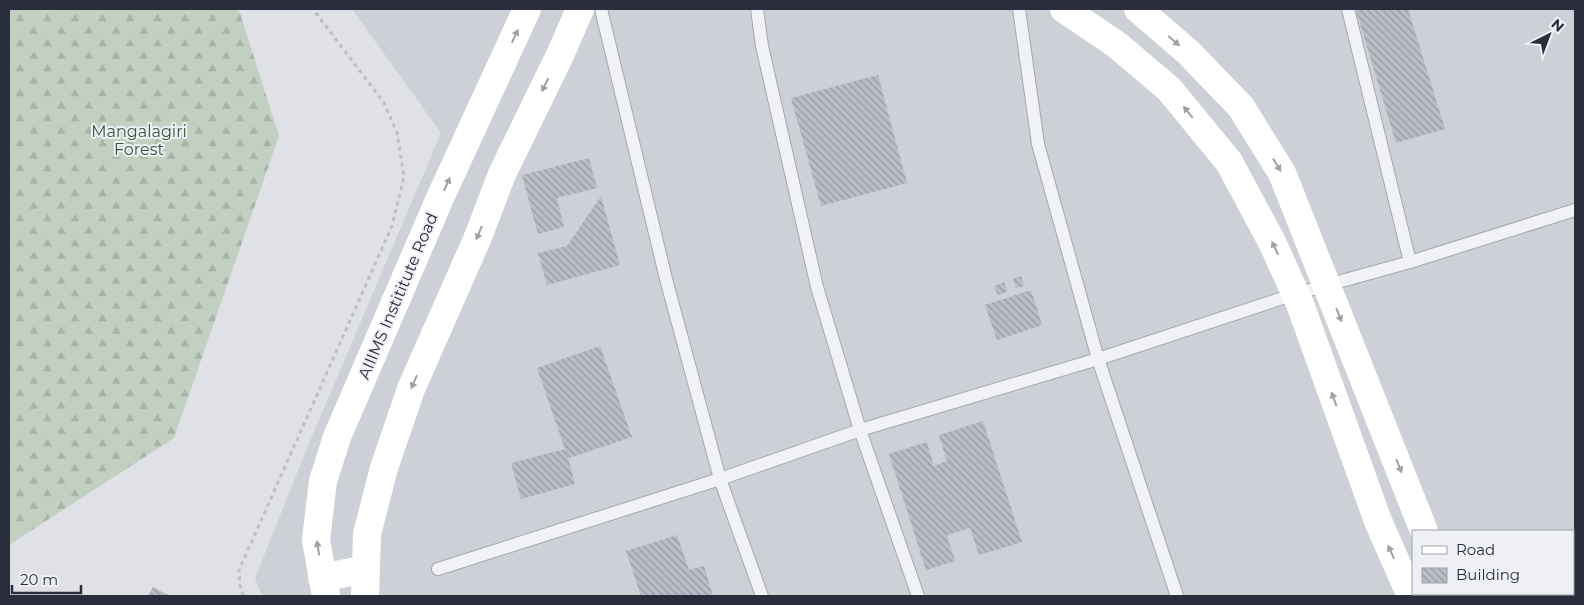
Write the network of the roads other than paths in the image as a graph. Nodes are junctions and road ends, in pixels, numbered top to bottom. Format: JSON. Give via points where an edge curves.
{"nodes":[{"id":1,"x":528,"y":9,"type":"edge"},
{"id":2,"x":580,"y":9,"type":"edge"},
{"id":3,"x":601,"y":9,"type":"edge"},
{"id":4,"x":757,"y":9,"type":"edge"},
{"id":5,"x":1018,"y":9,"type":"edge"},
{"id":6,"x":1064,"y":9,"type":"edge"},
{"id":7,"x":1138,"y":9,"type":"edge"},
{"id":8,"x":1348,"y":9,"type":"edge"},
{"id":9,"x":1575,"y":210,"type":"edge"},
{"id":10,"x":1410,"y":262,"type":"junction"},
{"id":11,"x":1327,"y":284,"type":"junction"},
{"id":12,"x":1295,"y":294,"type":"junction"},
{"id":13,"x":1098,"y":359,"type":"junction"},
{"id":14,"x":860,"y":430,"type":"junction"},
{"id":15,"x":720,"y":479,"type":"junction"},
{"id":16,"x":1424,"y":530,"type":"edge"},
{"id":17,"x":366,"y":569,"type":"junction"},
{"id":18,"x":438,"y":569,"type":"dead end"},
{"id":19,"x":324,"y":587,"type":"edge"},
{"id":20,"x":365,"y":596,"type":"edge"},
{"id":21,"x":762,"y":596,"type":"edge"},
{"id":22,"x":918,"y":596,"type":"edge"},
{"id":23,"x":1177,"y":596,"type":"edge"},
{"id":24,"x":1411,"y":596,"type":"edge"}],
"edges":[{"from":19,"to":1,"type":"street","name":"AIIIMS Instititute Road","one_way":true,"via":[[316,540],[323,480],[337,437],[440,198]]},
{"from":2,"to":17,"type":"street","one_way":true,"via":[[502,174],[411,389],[384,468],[367,534]]},
{"from":3,"to":15,"type":"lane","via":[[666,279]]},
{"from":4,"to":14,"type":"lane","via":[[762,46],[817,287]]},
{"from":5,"to":13,"type":"lane","via":[[1038,144]]},
{"from":12,"to":6,"type":"street","one_way":true,"via":[[1272,242],[1229,162],[1169,89],[1117,45]]},
{"from":7,"to":11,"type":"street","one_way":true,"via":[[1189,53],[1241,107],[1282,173]]},
{"from":8,"to":10,"type":"lane"},
{"from":9,"to":10,"type":"lane"},
{"from":10,"to":11,"type":"lane"},
{"from":11,"to":12,"type":"lane"},
{"from":11,"to":16,"type":"street","one_way":true},
{"from":12,"to":13,"type":"lane"},
{"from":24,"to":12,"type":"street","one_way":true,"via":[[1378,521]]},
{"from":13,"to":14,"type":"lane"},
{"from":13,"to":23,"type":"lane"},
{"from":14,"to":15,"type":"lane"},
{"from":14,"to":22,"type":"lane"},
{"from":15,"to":18,"type":"lane"},
{"from":15,"to":21,"type":"lane"},
{"from":17,"to":19,"type":"street"},
{"from":17,"to":20,"type":"street"}]}
